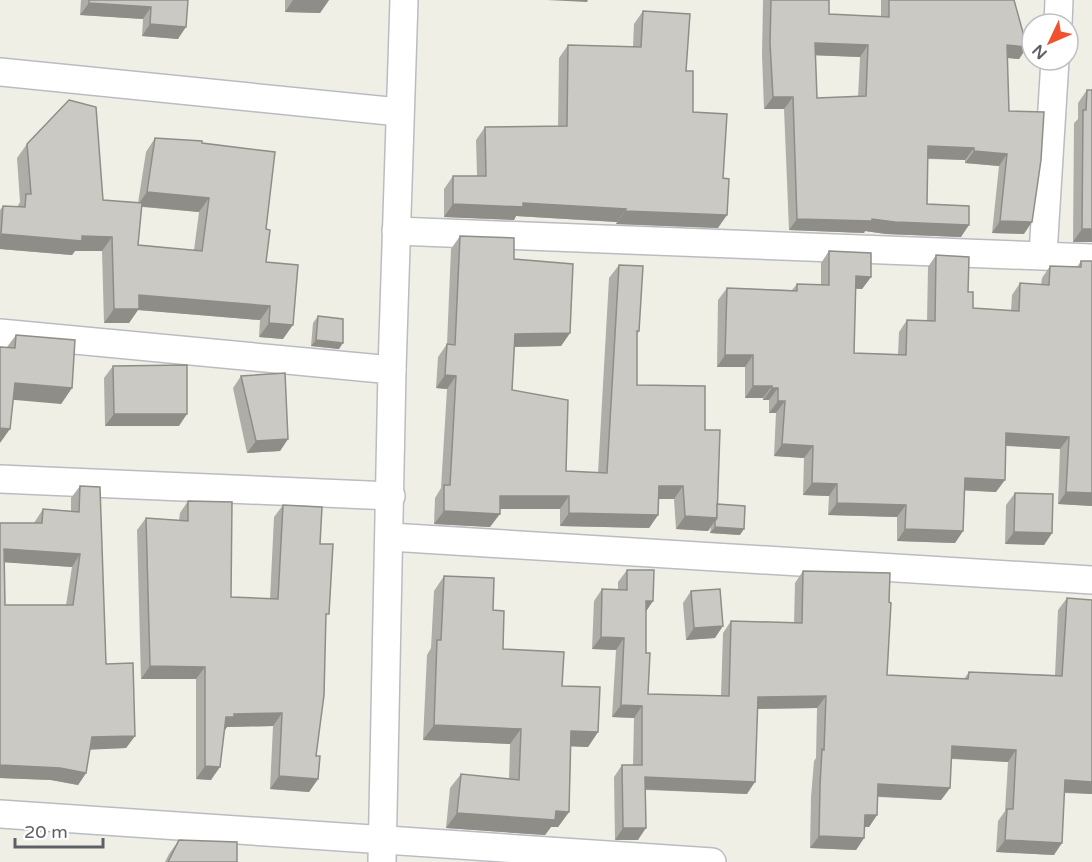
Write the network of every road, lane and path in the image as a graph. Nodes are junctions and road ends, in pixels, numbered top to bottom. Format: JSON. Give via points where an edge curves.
{"nodes":[{"id":1,"x":404,"y":0,"type":"edge"},
{"id":2,"x":0,"y":72,"type":"edge"},
{"id":3,"x":1054,"y":72,"type":"edge"},
{"id":4,"x":399,"y":112,"type":"junction"},
{"id":5,"x":396,"y":231,"type":"junction"},
{"id":6,"x":1043,"y":254,"type":"junction"},
{"id":7,"x":1092,"y":258,"type":"edge"},
{"id":8,"x":0,"y":333,"type":"edge"},
{"id":9,"x":392,"y":370,"type":"junction"},
{"id":10,"x":0,"y":479,"type":"edge"},
{"id":11,"x":391,"y":496,"type":"junction"},
{"id":12,"x":390,"y":537,"type":"junction"},
{"id":13,"x":1092,"y":580,"type":"edge"},
{"id":14,"x":0,"y":814,"type":"edge"},
{"id":15,"x":382,"y":852,"type":"edge"},
{"id":16,"x":712,"y":862,"type":"edge"}],
"edges":[{"from":1,"to":4,"type":"street"},
{"from":2,"to":4,"type":"street"},
{"from":3,"to":6,"type":"street"},
{"from":4,"to":5,"type":"street"},
{"from":5,"to":6,"type":"street"},
{"from":5,"to":9,"type":"street"},
{"from":6,"to":7,"type":"street"},
{"from":8,"to":9,"type":"street"},
{"from":9,"to":11,"type":"street"},
{"from":10,"to":11,"type":"street"},
{"from":11,"to":12,"type":"street"},
{"from":12,"to":13,"type":"street"},
{"from":12,"to":15,"type":"street"},
{"from":14,"to":15,"type":"street"},
{"from":15,"to":16,"type":"street"}]}
